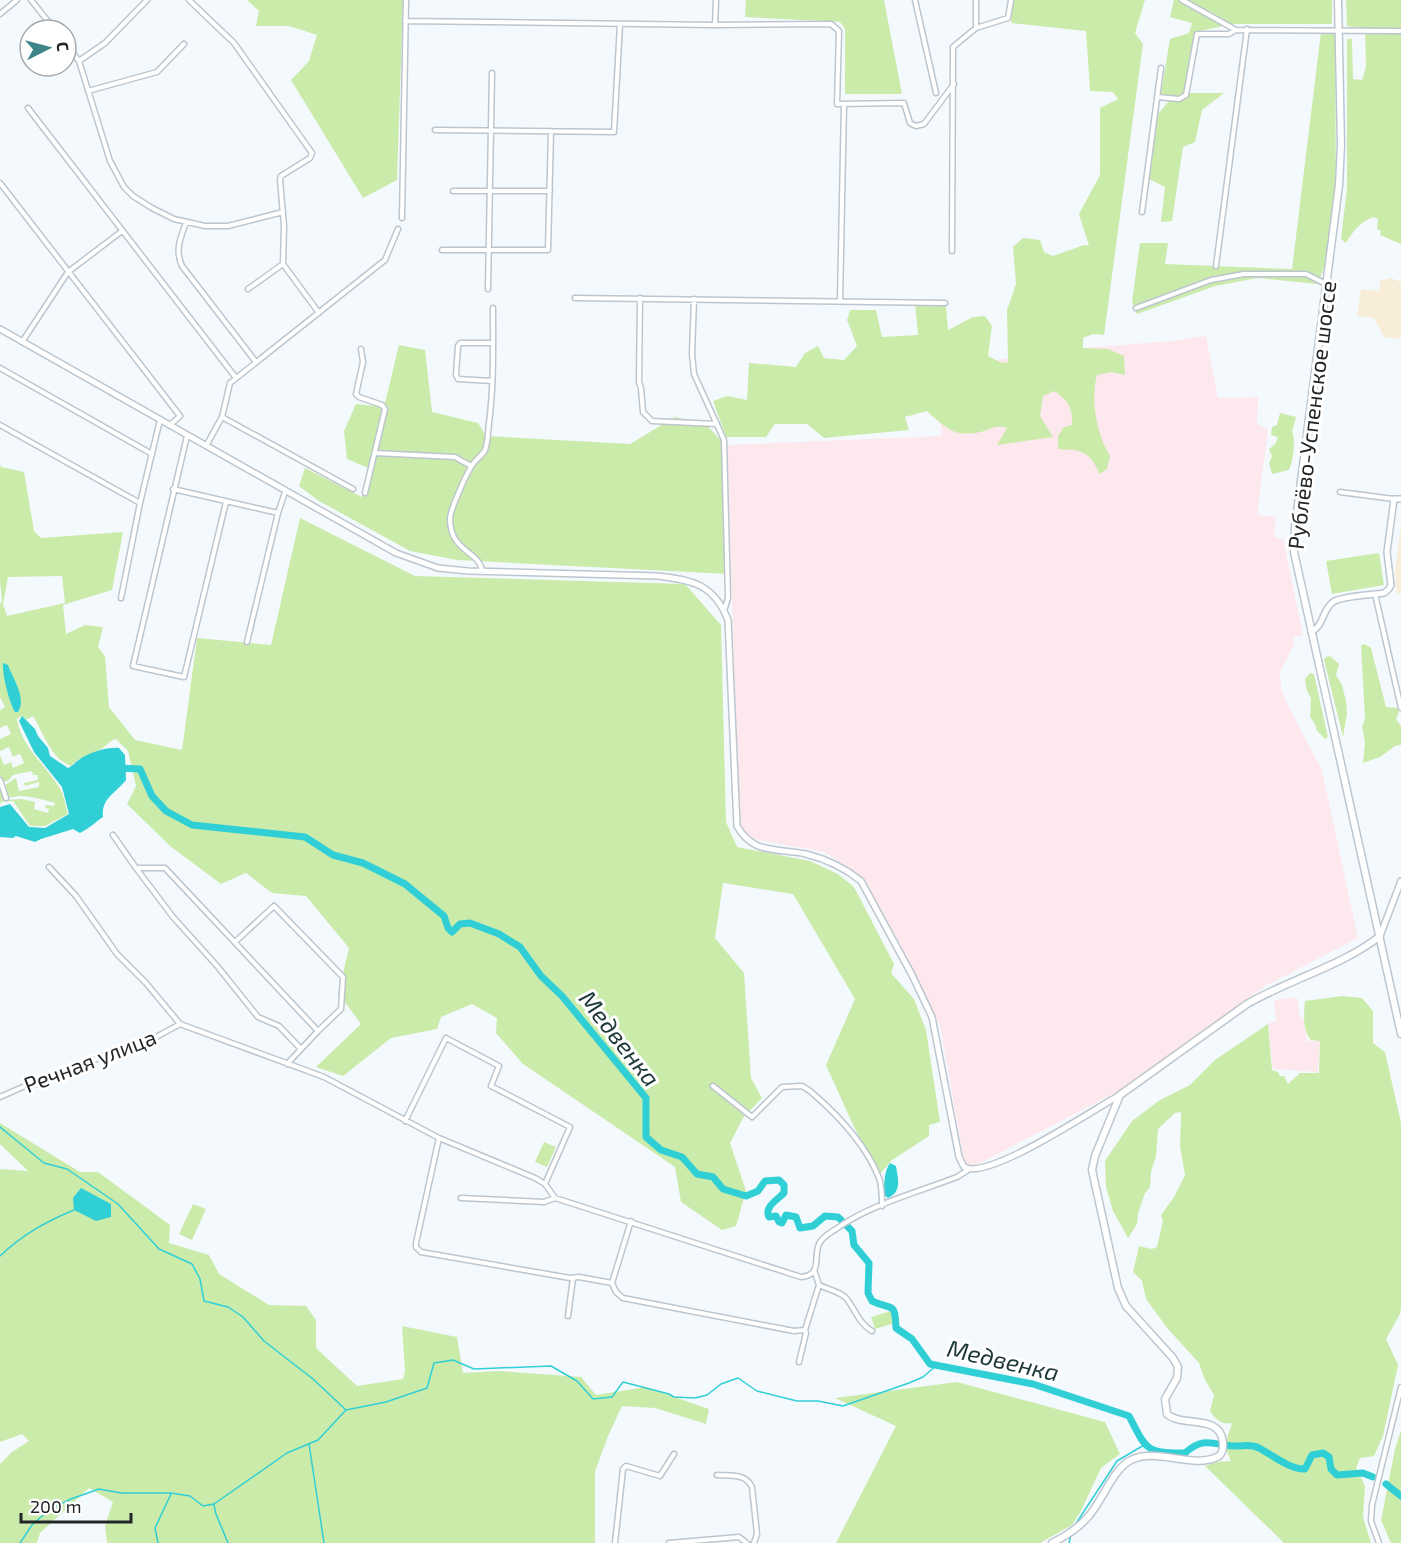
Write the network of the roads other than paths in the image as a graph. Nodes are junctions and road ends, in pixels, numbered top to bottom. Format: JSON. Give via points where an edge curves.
{"nodes":[{"id":1,"x":17,"y":0,"type":"edge"},
{"id":2,"x":31,"y":0,"type":"edge"},
{"id":3,"x":147,"y":0,"type":"edge"},
{"id":4,"x":189,"y":0,"type":"edge"},
{"id":5,"x":406,"y":0,"type":"edge"},
{"id":6,"x":716,"y":0,"type":"edge"},
{"id":7,"x":915,"y":0,"type":"edge"},
{"id":8,"x":976,"y":0,"type":"edge"},
{"id":9,"x":1011,"y":0,"type":"edge"},
{"id":10,"x":1182,"y":0,"type":"edge"},
{"id":11,"x":1338,"y":0,"type":"edge"},
{"id":12,"x":0,"y":14,"type":"edge"},
{"id":13,"x":45,"y":18,"type":"edge"},
{"id":14,"x":405,"y":21,"type":"junction"},
{"id":15,"x":620,"y":24,"type":"junction"},
{"id":16,"x":715,"y":25,"type":"junction"},
{"id":17,"x":976,"y":28,"type":"junction"},
{"id":18,"x":1236,"y":30,"type":"junction"},
{"id":19,"x":1246,"y":30,"type":"junction"},
{"id":20,"x":1339,"y":31,"type":"junction"},
{"id":21,"x":1401,"y":31,"type":"edge"},
{"id":22,"x":184,"y":44,"type":"dead end"},
{"id":23,"x":79,"y":61,"type":"joint"},
{"id":24,"x":1161,"y":68,"type":"dead end"},
{"id":25,"x":492,"y":73,"type":"dead end"},
{"id":26,"x":954,"y":84,"type":"junction"},
{"id":27,"x":88,"y":91,"type":"junction"},
{"id":28,"x":936,"y":93,"type":"dead end"},
{"id":29,"x":1157,"y":97,"type":"junction"},
{"id":30,"x":844,"y":104,"type":"junction"},
{"id":31,"x":28,"y":108,"type":"dead end"},
{"id":32,"x":435,"y":130,"type":"dead end"},
{"id":33,"x":490,"y":131,"type":"junction"},
{"id":34,"x":551,"y":131,"type":"junction"},
{"id":35,"x":0,"y":183,"type":"edge"},
{"id":36,"x":453,"y":190,"type":"dead end"},
{"id":37,"x":489,"y":191,"type":"junction"},
{"id":38,"x":550,"y":191,"type":"junction"},
{"id":39,"x":283,"y":212,"type":"junction"},
{"id":40,"x":1142,"y":212,"type":"dead end"},
{"id":41,"x":402,"y":218,"type":"dead end"},
{"id":42,"x":186,"y":223,"type":"junction"},
{"id":43,"x":398,"y":230,"type":"dead end"},
{"id":44,"x":122,"y":231,"type":"junction"},
{"id":45,"x":442,"y":250,"type":"dead end"},
{"id":46,"x":489,"y":250,"type":"junction"},
{"id":47,"x":952,"y":251,"type":"dead end"},
{"id":48,"x":283,"y":264,"type":"junction"},
{"id":49,"x":1216,"y":266,"type":"dead end"},
{"id":50,"x":68,"y":272,"type":"junction"},
{"id":51,"x":1327,"y":285,"type":"junction"},
{"id":52,"x":248,"y":289,"type":"dead end"},
{"id":53,"x":488,"y":289,"type":"dead end"},
{"id":54,"x":575,"y":298,"type":"dead end"},
{"id":55,"x":640,"y":298,"type":"junction"},
{"id":56,"x":694,"y":299,"type":"junction"},
{"id":57,"x":840,"y":300,"type":"junction"},
{"id":58,"x":945,"y":303,"type":"dead end"},
{"id":59,"x":493,"y":308,"type":"dead end"},
{"id":60,"x":1136,"y":308,"type":"dead end"},
{"id":61,"x":319,"y":313,"type":"junction"},
{"id":62,"x":0,"y":329,"type":"edge"},
{"id":63,"x":22,"y":342,"type":"junction"},
{"id":64,"x":493,"y":343,"type":"junction"},
{"id":65,"x":361,"y":349,"type":"dead end"},
{"id":66,"x":256,"y":362,"type":"junction"},
{"id":67,"x":0,"y":368,"type":"edge"},
{"id":68,"x":236,"y":378,"type":"junction"},
{"id":69,"x":492,"y":381,"type":"junction"},
{"id":70,"x":222,"y":417,"type":"junction"},
{"id":71,"x":160,"y":420,"type":"junction"},
{"id":72,"x":717,"y":423,"type":"junction"},
{"id":73,"x":0,"y":425,"type":"edge"},
{"id":74,"x":170,"y":425,"type":"junction"},
{"id":75,"x":187,"y":436,"type":"junction"},
{"id":76,"x":206,"y":446,"type":"junction"},
{"id":77,"x":375,"y":453,"type":"junction"},
{"id":78,"x":152,"y":454,"type":"junction"},
{"id":79,"x":471,"y":466,"type":"junction"},
{"id":80,"x":174,"y":489,"type":"junction"},
{"id":81,"x":353,"y":489,"type":"dead end"},
{"id":82,"x":285,"y":492,"type":"junction"},
{"id":83,"x":1340,"y":492,"type":"dead end"},
{"id":84,"x":365,"y":493,"type":"dead end"},
{"id":85,"x":1398,"y":499,"type":"edge"},
{"id":86,"x":226,"y":502,"type":"junction"},
{"id":87,"x":140,"y":503,"type":"junction"},
{"id":88,"x":278,"y":513,"type":"junction"},
{"id":89,"x":482,"y":572,"type":"junction"},
{"id":90,"x":1375,"y":594,"type":"junction"},
{"id":91,"x":121,"y":598,"type":"dead end"},
{"id":92,"x":724,"y":610,"type":"junction"},
{"id":93,"x":1311,"y":632,"type":"junction"},
{"id":94,"x":247,"y":642,"type":"dead end"},
{"id":95,"x":1401,"y":708,"type":"edge"},
{"id":96,"x":0,"y":780,"type":"edge"},
{"id":97,"x":6,"y":798,"type":"dead end"},
{"id":98,"x":113,"y":835,"type":"dead end"},
{"id":99,"x":49,"y":867,"type":"dead end"},
{"id":100,"x":136,"y":868,"type":"junction"},
{"id":101,"x":1401,"y":881,"type":"edge"},
{"id":102,"x":1380,"y":936,"type":"junction"},
{"id":103,"x":234,"y":942,"type":"junction"},
{"id":104,"x":180,"y":1024,"type":"junction"},
{"id":105,"x":318,"y":1031,"type":"junction"},
{"id":106,"x":1401,"y":1034,"type":"edge"},
{"id":107,"x":301,"y":1049,"type":"junction"},
{"id":108,"x":287,"y":1064,"type":"junction"},
{"id":109,"x":712,"y":1086,"type":"dead end"},
{"id":110,"x":1120,"y":1095,"type":"junction"},
{"id":111,"x":0,"y":1097,"type":"edge"},
{"id":112,"x":405,"y":1121,"type":"junction"},
{"id":113,"x":439,"y":1138,"type":"junction"},
{"id":114,"x":968,"y":1170,"type":"junction"},
{"id":115,"x":544,"y":1184,"type":"junction"},
{"id":116,"x":461,"y":1198,"type":"dead end"},
{"id":117,"x":555,"y":1198,"type":"junction"},
{"id":118,"x":882,"y":1206,"type":"junction"},
{"id":119,"x":631,"y":1221,"type":"junction"},
{"id":120,"x":814,"y":1269,"type":"junction"},
{"id":121,"x":573,"y":1278,"type":"junction"},
{"id":122,"x":612,"y":1283,"type":"junction"},
{"id":123,"x":819,"y":1285,"type":"junction"},
{"id":124,"x":568,"y":1316,"type":"dead end"},
{"id":125,"x":805,"y":1330,"type":"junction"},
{"id":126,"x":872,"y":1331,"type":"dead end"},
{"id":127,"x":799,"y":1362,"type":"dead end"},
{"id":128,"x":1401,"y":1387,"type":"edge"},
{"id":129,"x":674,"y":1454,"type":"dead end"},
{"id":130,"x":717,"y":1475,"type":"dead end"},
{"id":131,"x":615,"y":1543,"type":"edge"},
{"id":132,"x":669,"y":1543,"type":"edge"},
{"id":133,"x":747,"y":1543,"type":"edge"},
{"id":134,"x":754,"y":1543,"type":"edge"},
{"id":135,"x":1052,"y":1543,"type":"edge"},
{"id":136,"x":1379,"y":1543,"type":"edge"}],
"edges":[{"from":1,"to":12,"type":"street"},
{"from":2,"to":13,"type":"street"},
{"from":3,"to":23,"type":"street","via":[[105,43]]},
{"from":4,"to":39,"type":"street","via":[[234,43],[312,153],[281,176]]},
{"from":5,"to":14,"type":"street"},
{"from":6,"to":16,"type":"street"},
{"from":7,"to":28,"type":"street"},
{"from":8,"to":17,"type":"street"},
{"from":9,"to":17,"type":"street","via":[[1008,18]]},
{"from":10,"to":18,"type":"street"},
{"from":11,"to":20,"type":"main road","name":"Рублёво-Успенское шоссе"},
{"from":14,"to":15,"type":"street"},
{"from":14,"to":41,"type":"street"},
{"from":15,"to":16,"type":"street"},
{"from":15,"to":34,"type":"street","via":[[614,132]]},
{"from":16,"to":30,"type":"street","via":[[831,24],[839,31],[837,104]]},
{"from":17,"to":26,"type":"street","via":[[953,46]]},
{"from":18,"to":19,"type":"street"},
{"from":18,"to":29,"type":"street","via":[[1229,34],[1197,34],[1186,95],[1179,99]]},
{"from":19,"to":20,"type":"street"},
{"from":19,"to":49,"type":"street"},
{"from":20,"to":21,"type":"street"},
{"from":20,"to":51,"type":"main road","name":"Рублёво-Успенское шоссе","via":[[1341,162]]},
{"from":22,"to":27,"type":"street","via":[[157,72]]},
{"from":23,"to":27,"type":"street"},
{"from":24,"to":29,"type":"street"},
{"from":25,"to":33,"type":"street"},
{"from":26,"to":30,"type":"street","via":[[924,124],[916,126],[909,123],[904,103]]},
{"from":26,"to":47,"type":"street"},
{"from":27,"to":42,"type":"street","via":[[104,146],[124,187],[152,208]]},
{"from":29,"to":40,"type":"street"},
{"from":30,"to":57,"type":"street"},
{"from":31,"to":44,"type":"street"},
{"from":32,"to":33,"type":"street"},
{"from":33,"to":34,"type":"street"},
{"from":33,"to":37,"type":"street"},
{"from":34,"to":38,"type":"street"},
{"from":35,"to":50,"type":"street"},
{"from":36,"to":37,"type":"street"},
{"from":37,"to":38,"type":"street"},
{"from":37,"to":46,"type":"street"},
{"from":38,"to":46,"type":"street","via":[[548,250]]},
{"from":39,"to":42,"type":"street","via":[[228,226]]},
{"from":39,"to":48,"type":"street"},
{"from":42,"to":66,"type":"street","via":[[178,244],[182,266]]},
{"from":43,"to":61,"type":"street","via":[[385,260]]},
{"from":44,"to":50,"type":"street"},
{"from":44,"to":68,"type":"street"},
{"from":45,"to":46,"type":"street"},
{"from":46,"to":53,"type":"street"},
{"from":48,"to":52,"type":"street"},
{"from":48,"to":61,"type":"street"},
{"from":50,"to":63,"type":"street"},
{"from":50,"to":74,"type":"street","via":[[180,416]]},
{"from":51,"to":60,"type":"street","via":[[1306,274],[1244,274],[1211,280]]},
{"from":51,"to":93,"type":"main road","name":"Рублёво-Успенское шоссе","via":[[1294,539],[1295,562]]},
{"from":54,"to":55,"type":"street"},
{"from":55,"to":56,"type":"street"},
{"from":55,"to":72,"type":"street","via":[[639,382],[643,412],[652,421]]},
{"from":56,"to":57,"type":"street"},
{"from":56,"to":72,"type":"street","via":[[694,374]]},
{"from":57,"to":58,"type":"street"},
{"from":59,"to":64,"type":"street"},
{"from":61,"to":66,"type":"street"},
{"from":62,"to":63,"type":"street"},
{"from":63,"to":71,"type":"street"},
{"from":64,"to":69,"type":"street"},
{"from":64,"to":69,"type":"street","via":[[460,344],[456,375],[458,379]]},
{"from":65,"to":77,"type":"street","via":[[363,362],[356,394],[385,409]]},
{"from":66,"to":68,"type":"street"},
{"from":67,"to":78,"type":"street"},
{"from":68,"to":70,"type":"street","via":[[230,383]]},
{"from":69,"to":79,"type":"street","via":[[484,453]]},
{"from":70,"to":76,"type":"street"},
{"from":70,"to":81,"type":"street"},
{"from":71,"to":74,"type":"street"},
{"from":71,"to":78,"type":"street"},
{"from":72,"to":92,"type":"street","via":[[724,440],[728,598]]},
{"from":73,"to":87,"type":"street"},
{"from":74,"to":75,"type":"street"},
{"from":75,"to":76,"type":"street"},
{"from":75,"to":80,"type":"street"},
{"from":76,"to":82,"type":"street"},
{"from":77,"to":79,"type":"street","via":[[455,457]]},
{"from":77,"to":84,"type":"street"},
{"from":78,"to":87,"type":"street"},
{"from":79,"to":89,"type":"street","via":[[454,500],[450,529],[464,551],[481,564]]},
{"from":80,"to":86,"type":"street"},
{"from":80,"to":86,"type":"street","via":[[133,666],[184,677]]},
{"from":82,"to":88,"type":"street"},
{"from":82,"to":89,"type":"street","via":[[396,553],[438,568]]},
{"from":83,"to":85,"type":"street"},
{"from":85,"to":90,"type":"street","via":[[1387,552],[1391,585],[1387,591]]},
{"from":86,"to":88,"type":"street"},
{"from":87,"to":91,"type":"street"},
{"from":88,"to":94,"type":"street"},
{"from":89,"to":92,"type":"street","via":[[688,579],[701,585]]},
{"from":90,"to":93,"type":"street","via":[[1334,601]]},
{"from":90,"to":95,"type":"street"},
{"from":92,"to":114,"type":"street","via":[[729,629],[737,826],[750,843],[828,861],[861,881],[932,1017],[961,1163]]},
{"from":93,"to":102,"type":"main road","name":"Рублёво-Успенское шоссе"},
{"from":96,"to":97,"type":"street"},
{"from":98,"to":100,"type":"street"},
{"from":99,"to":104,"type":"street","via":[[76,896],[117,954]]},
{"from":100,"to":103,"type":"street","via":[[165,868]]},
{"from":100,"to":107,"type":"street","via":[[258,1017],[279,1026]]},
{"from":101,"to":102,"type":"street"},
{"from":102,"to":106,"type":"main road","name":"Рублёво-Успенское шоссе"},
{"from":102,"to":110,"type":"main road","via":[[1360,950],[1247,1004]]},
{"from":103,"to":105,"type":"street"},
{"from":103,"to":105,"type":"street","via":[[274,906],[343,977],[341,1009]]},
{"from":104,"to":108,"type":"street"},
{"from":104,"to":111,"type":"street","name":"Речная улица","via":[[136,1048],[107,1054],[47,1082]]},
{"from":105,"to":107,"type":"street"},
{"from":107,"to":108,"type":"street"},
{"from":108,"to":112,"type":"street","via":[[324,1077]]},
{"from":109,"to":118,"type":"street","via":[[752,1117],[782,1087],[802,1086],[810,1091],[855,1138],[870,1160],[880,1180]]},
{"from":110,"to":114,"type":"street","via":[[1031,1148]]},
{"from":110,"to":135,"type":"main road","via":[[1092,1170],[1118,1288],[1126,1306],[1178,1367],[1177,1378],[1165,1400],[1167,1414],[1218,1429],[1223,1450],[1207,1460],[1154,1456],[1133,1459],[1119,1471],[1088,1518]]},
{"from":112,"to":113,"type":"street"},
{"from":112,"to":115,"type":"street","via":[[446,1038],[499,1066],[491,1086],[570,1127]]},
{"from":113,"to":115,"type":"street"},
{"from":113,"to":121,"type":"street","via":[[416,1247],[421,1252]]},
{"from":114,"to":118,"type":"street"},
{"from":115,"to":117,"type":"street"},
{"from":116,"to":117,"type":"street","via":[[544,1202]]},
{"from":117,"to":119,"type":"street"},
{"from":118,"to":120,"type":"street","via":[[839,1226],[822,1239]]},
{"from":119,"to":120,"type":"street","via":[[801,1277]]},
{"from":119,"to":122,"type":"street"},
{"from":120,"to":123,"type":"street"},
{"from":121,"to":122,"type":"street"},
{"from":121,"to":124,"type":"street"},
{"from":122,"to":125,"type":"street","via":[[623,1298]]},
{"from":123,"to":125,"type":"street"},
{"from":123,"to":126,"type":"street","via":[[847,1299],[854,1313]]},
{"from":125,"to":127,"type":"street"},
{"from":128,"to":136,"type":"street","via":[[1372,1505],[1371,1521]]},
{"from":129,"to":131,"type":"street","via":[[660,1476],[626,1466],[623,1469]]},
{"from":130,"to":134,"type":"street","via":[[740,1476],[749,1481],[757,1534]]},
{"from":132,"to":133,"type":"street","via":[[740,1537]]}]}
